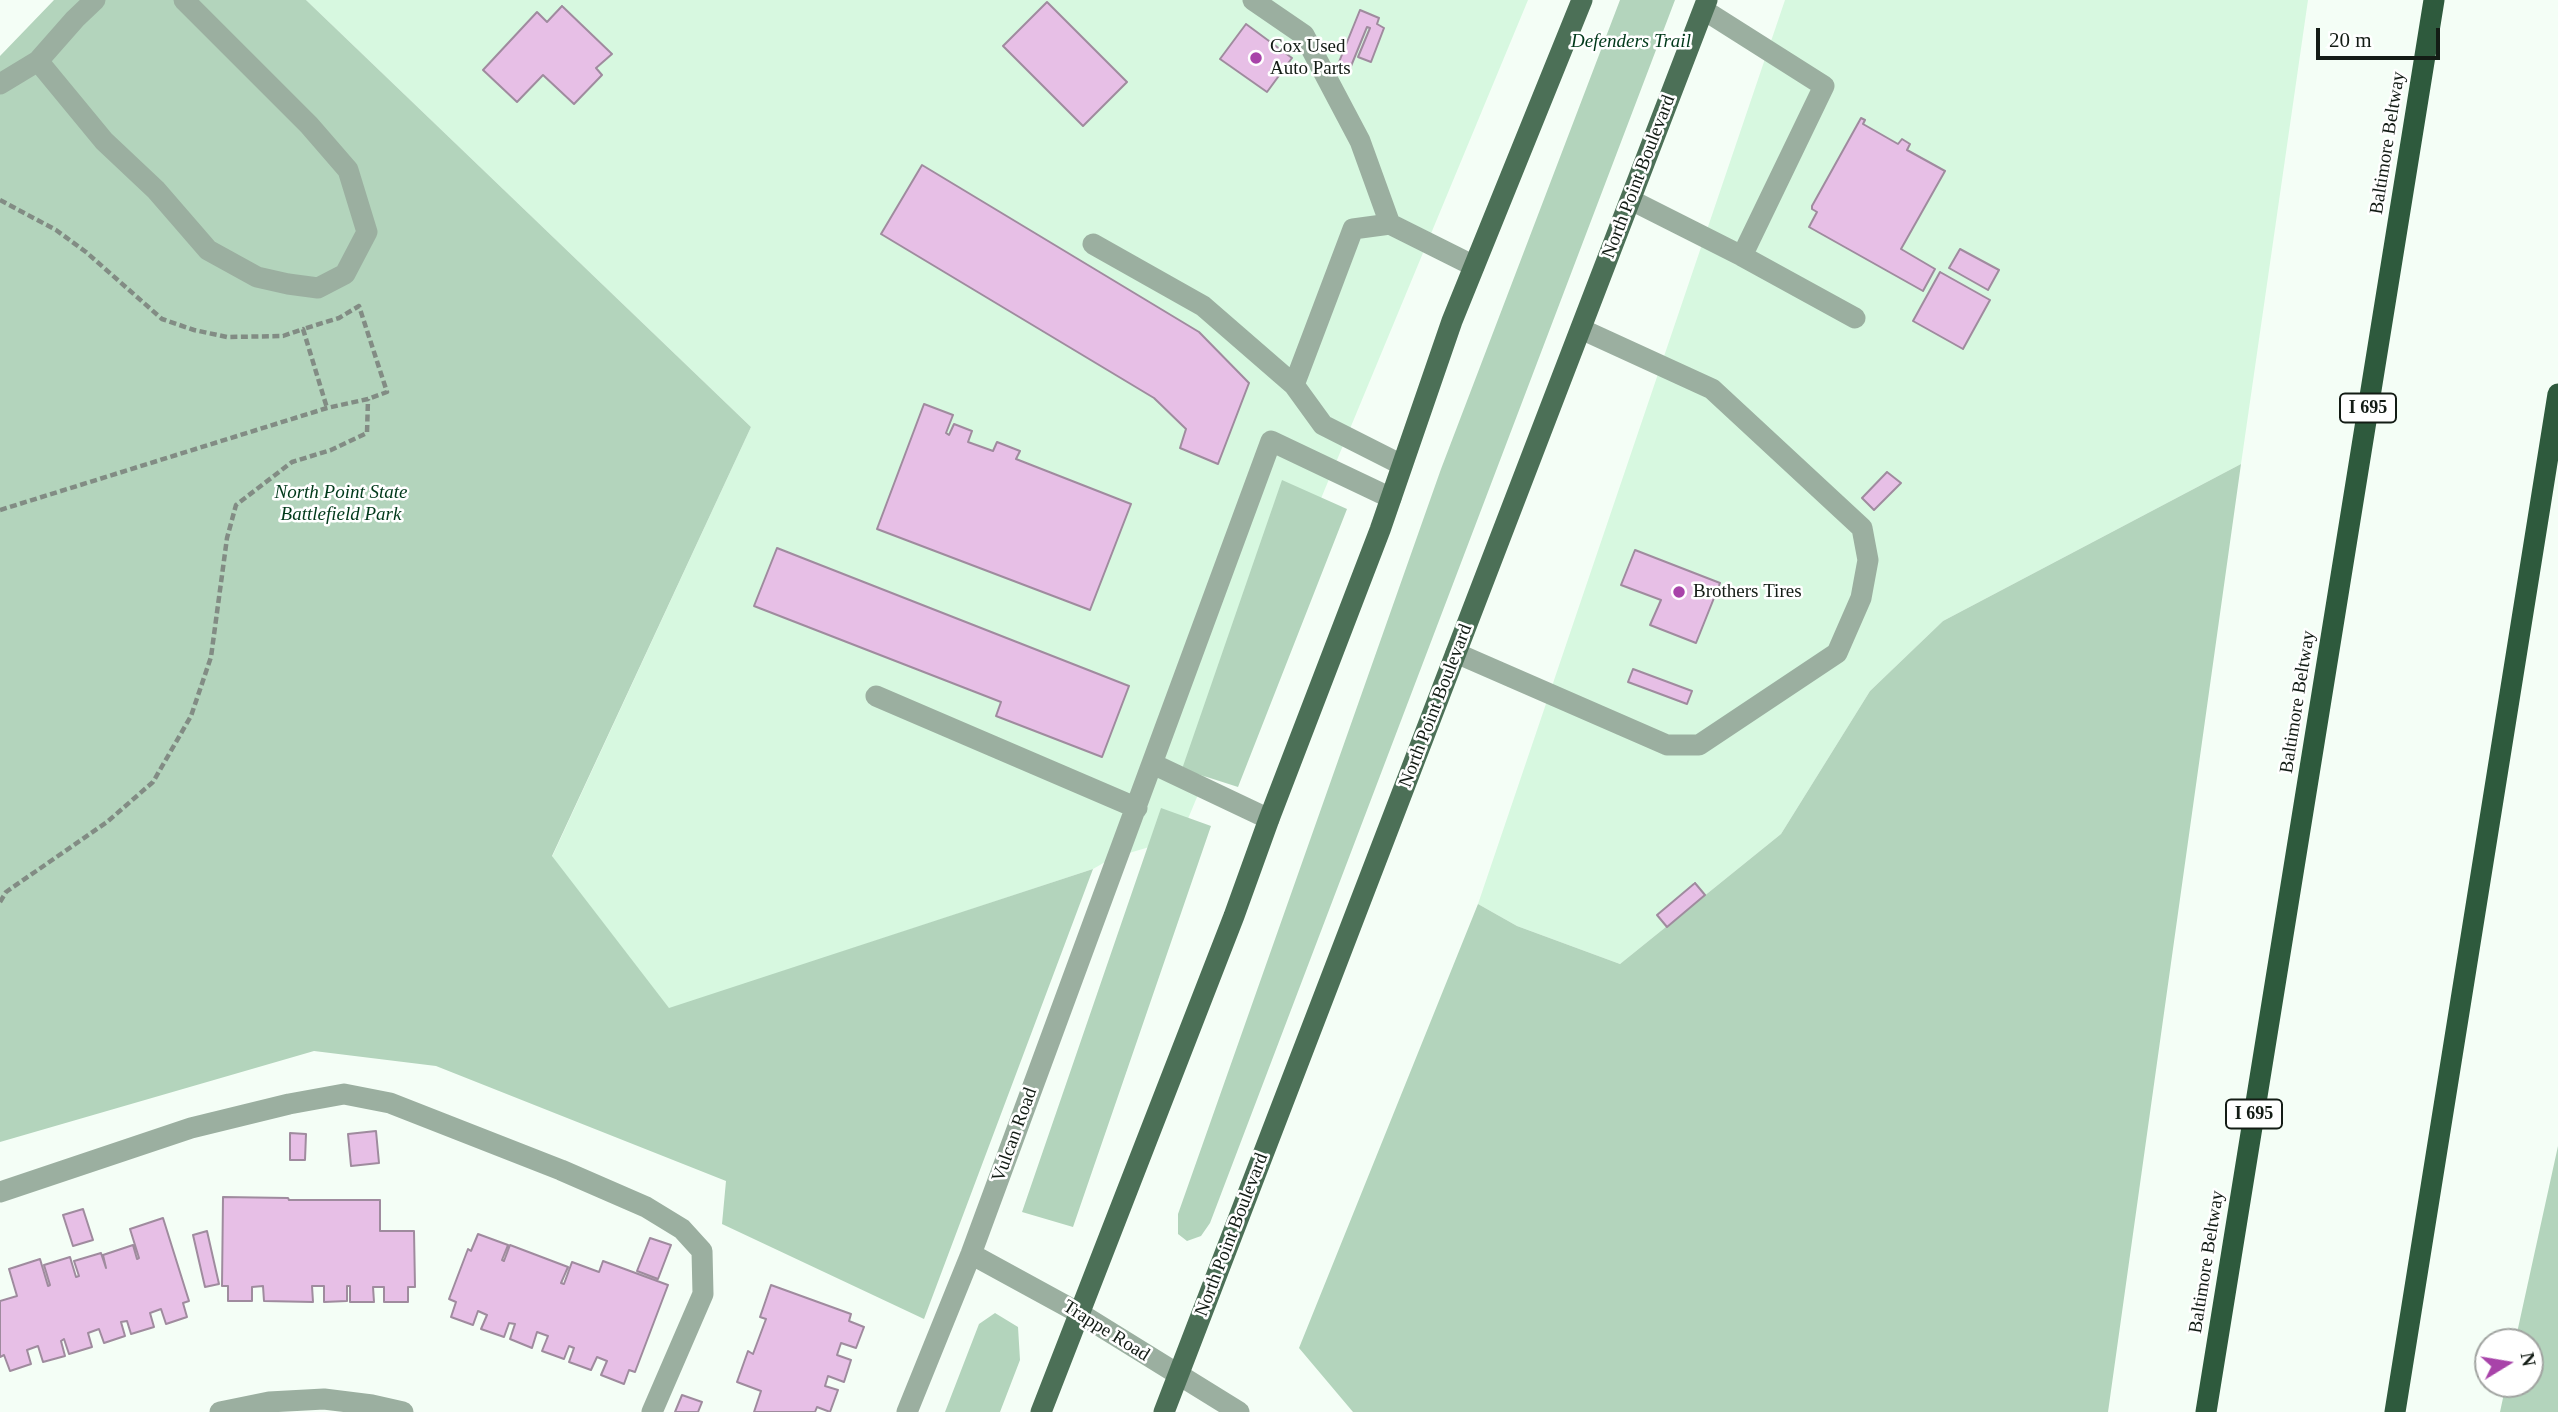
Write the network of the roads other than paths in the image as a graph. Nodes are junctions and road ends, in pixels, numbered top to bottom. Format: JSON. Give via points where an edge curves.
{"nodes":[{"id":1,"x":95,"y":0,"type":"edge"},
{"id":2,"x":184,"y":0,"type":"edge"},
{"id":3,"x":1253,"y":0,"type":"edge"},
{"id":4,"x":1582,"y":0,"type":"edge"},
{"id":5,"x":2434,"y":0,"type":"edge"},
{"id":6,"x":1705,"y":5,"type":"edge"},
{"id":7,"x":38,"y":61,"type":"junction"},
{"id":8,"x":0,"y":84,"type":"edge"},
{"id":9,"x":1630,"y":200,"type":"junction"},
{"id":10,"x":1390,"y":224,"type":"junction"},
{"id":11,"x":1093,"y":244,"type":"dead end"},
{"id":12,"x":1742,"y":256,"type":"junction"},
{"id":13,"x":1474,"y":265,"type":"junction"},
{"id":14,"x":1854,"y":318,"type":"dead end"},
{"id":15,"x":1581,"y":329,"type":"junction"},
{"id":16,"x":1294,"y":385,"type":"junction"},
{"id":17,"x":2558,"y":394,"type":"edge"},
{"id":18,"x":1402,"y":465,"type":"junction"},
{"id":19,"x":1391,"y":498,"type":"junction"},
{"id":20,"x":1456,"y":653,"type":"junction"},
{"id":21,"x":876,"y":696,"type":"dead end"},
{"id":22,"x":1153,"y":764,"type":"junction"},
{"id":23,"x":1137,"y":808,"type":"junction"},
{"id":24,"x":1269,"y":818,"type":"junction"},
{"id":25,"x":0,"y":1192,"type":"edge"},
{"id":26,"x":971,"y":1254,"type":"junction"},
{"id":27,"x":1079,"y":1312,"type":"junction"},
{"id":28,"x":1178,"y":1376,"type":"junction"},
{"id":29,"x":220,"y":1412,"type":"edge"},
{"id":30,"x":403,"y":1412,"type":"edge"},
{"id":31,"x":652,"y":1412,"type":"edge"},
{"id":32,"x":907,"y":1412,"type":"edge"},
{"id":33,"x":1041,"y":1412,"type":"edge"},
{"id":34,"x":1164,"y":1412,"type":"edge"},
{"id":35,"x":1239,"y":1412,"type":"edge"},
{"id":36,"x":2206,"y":1412,"type":"edge"},
{"id":37,"x":2395,"y":1412,"type":"edge"}],
"edges":[{"from":1,"to":7,"type":"street"},
{"from":2,"to":7,"type":"street","via":[[348,170],[367,232],[345,274],[318,288],[288,284],[257,277],[208,250],[156,190],[104,141]]},
{"from":3,"to":10,"type":"street","via":[[1304,35],[1360,141]]},
{"from":4,"to":13,"type":"main road"},
{"from":5,"to":36,"type":"highway","name":"Baltimore Beltway","number":"I 695"},
{"from":6,"to":9,"type":"main road","name":"North Point Boulevard"},
{"from":6,"to":12,"type":"street","via":[[1824,86]]},
{"from":7,"to":8,"type":"street"},
{"from":9,"to":12,"type":"street"},
{"from":9,"to":15,"type":"main road","name":"North Point Boulevard"},
{"from":10,"to":13,"type":"street"},
{"from":10,"to":16,"type":"street","via":[[1353,229]]},
{"from":11,"to":16,"type":"street","via":[[1203,306]]},
{"from":12,"to":14,"type":"street"},
{"from":13,"to":18,"type":"main road"},
{"from":15,"to":20,"type":"main road","name":"North Point Boulevard"},
{"from":15,"to":20,"type":"street","via":[[1712,389],[1862,528],[1868,560],[1861,598],[1837,653],[1699,745],[1667,746]]},
{"from":16,"to":18,"type":"street","via":[[1323,425]]},
{"from":17,"to":37,"type":"highway"},
{"from":18,"to":19,"type":"main road"},
{"from":19,"to":22,"type":"street","name":"Vulcan Road","via":[[1271,441]]},
{"from":19,"to":24,"type":"main road"},
{"from":20,"to":28,"type":"main road","name":"North Point Boulevard"},
{"from":21,"to":23,"type":"street"},
{"from":22,"to":23,"type":"street","name":"Vulcan Road"},
{"from":22,"to":24,"type":"street"},
{"from":23,"to":26,"type":"street","name":"Vulcan Road"},
{"from":24,"to":27,"type":"main road"},
{"from":25,"to":31,"type":"street","via":[[191,1128],[289,1104],[344,1094],[390,1103],[646,1207],[682,1229],[702,1251],[703,1294]]},
{"from":26,"to":27,"type":"street","name":"Trappe Road"},
{"from":26,"to":32,"type":"street","name":"Vulcan Road"},
{"from":27,"to":28,"type":"street","name":"Trappe Road"},
{"from":27,"to":33,"type":"main road"},
{"from":28,"to":34,"type":"main road","name":"North Point Boulevard"},
{"from":28,"to":35,"type":"street","name":"Trappe Road"},
{"from":29,"to":30,"type":"street","via":[[269,1402],[324,1399]]}]}
